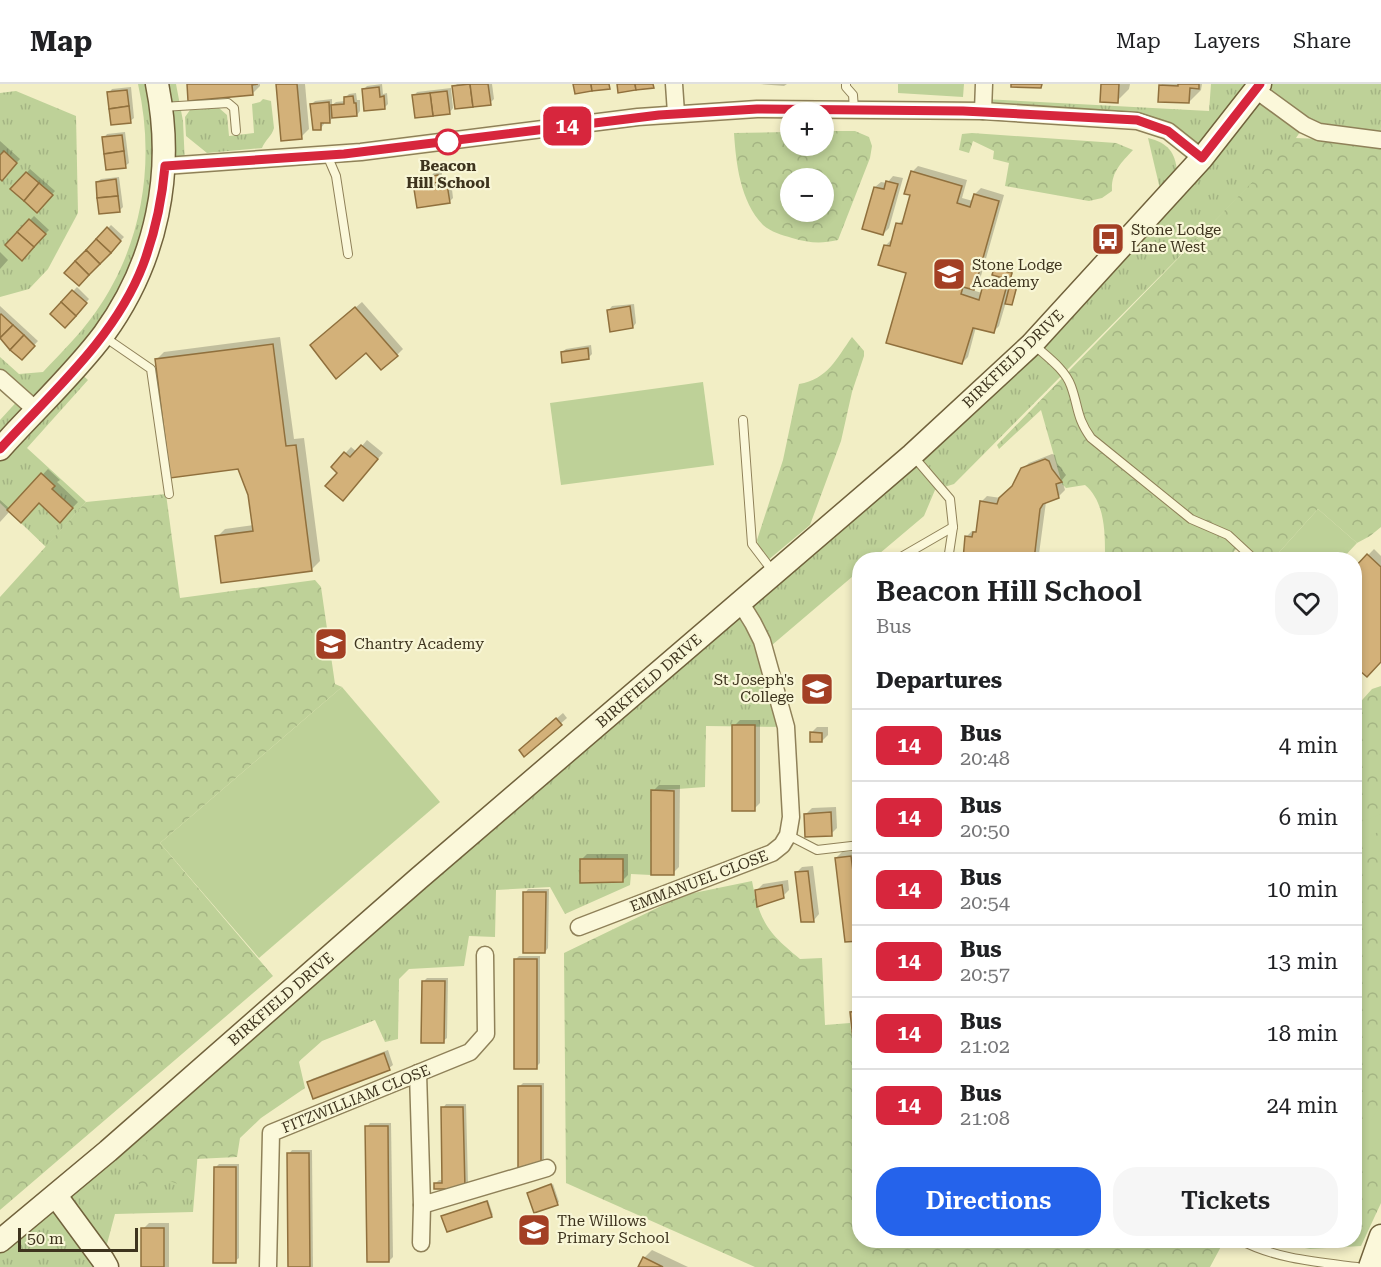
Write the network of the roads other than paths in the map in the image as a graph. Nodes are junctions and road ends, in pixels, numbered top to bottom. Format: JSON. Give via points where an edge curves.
{"nodes":[{"id":1,"x":157,"y":84,"type":"edge"},
{"id":2,"x":674,"y":84,"type":"edge"},
{"id":3,"x":846,"y":84,"type":"edge"},
{"id":4,"x":984,"y":84,"type":"edge"},
{"id":5,"x":1258,"y":87,"type":"edge"},
{"id":6,"x":161,"y":107,"type":"junction"},
{"id":7,"x":854,"y":109,"type":"junction"},
{"id":8,"x":983,"y":111,"type":"junction"},
{"id":9,"x":676,"y":113,"type":"junction"},
{"id":10,"x":236,"y":131,"type":"dead end"},
{"id":11,"x":1381,"y":140,"type":"edge"},
{"id":12,"x":327,"y":155,"type":"junction"},
{"id":13,"x":1202,"y":158,"type":"junction"},
{"id":14,"x":165,"y":166,"type":"junction"},
{"id":15,"x":348,"y":254,"type":"dead end"},
{"id":16,"x":103,"y":336,"type":"junction"},
{"id":17,"x":1032,"y":344,"type":"junction"},
{"id":18,"x":0,"y":378,"type":"edge"},
{"id":19,"x":36,"y":410,"type":"junction"},
{"id":20,"x":743,"y":420,"type":"dead end"},
{"id":21,"x":0,"y":449,"type":"edge"},
{"id":22,"x":912,"y":455,"type":"junction"},
{"id":23,"x":169,"y":494,"type":"dead end"},
{"id":24,"x":952,"y":527,"type":"junction"},
{"id":25,"x":910,"y":552,"type":"edge"},
{"id":26,"x":948,"y":552,"type":"edge"},
{"id":27,"x":1246,"y":552,"type":"edge"},
{"id":28,"x":775,"y":573,"type":"junction"},
{"id":29,"x":740,"y":602,"type":"junction"},
{"id":30,"x":788,"y":835,"type":"junction"},
{"id":31,"x":852,"y":846,"type":"edge"},
{"id":32,"x":579,"y":927,"type":"dead end"},
{"id":33,"x":485,"y":955,"type":"dead end"},
{"id":34,"x":418,"y":1073,"type":"junction"},
{"id":35,"x":547,"y":1168,"type":"dead end"},
{"id":36,"x":56,"y":1196,"type":"junction"},
{"id":37,"x":422,"y":1205,"type":"junction"},
{"id":38,"x":1381,"y":1236,"type":"edge"},
{"id":39,"x":0,"y":1241,"type":"edge"},
{"id":40,"x":421,"y":1243,"type":"dead end"},
{"id":41,"x":1258,"y":1248,"type":"edge"},
{"id":42,"x":106,"y":1267,"type":"edge"},
{"id":43,"x":268,"y":1267,"type":"edge"},
{"id":44,"x":1357,"y":1267,"type":"edge"},
{"id":45,"x":1370,"y":1267,"type":"edge"}],
"edges":[{"from":1,"to":6,"type":"street"},
{"from":2,"to":9,"type":"street"},
{"from":3,"to":7,"type":"lane","via":[[854,95]]},
{"from":4,"to":8,"type":"street"},
{"from":5,"to":11,"type":"street","via":[[1304,125],[1319,132]]},
{"from":5,"to":13,"type":"street","name":"BIRKFIELD DRIVE"},
{"from":6,"to":10,"type":"lane","via":[[228,103],[234,108]]},
{"from":6,"to":14,"type":"street"},
{"from":7,"to":8,"type":"street"},
{"from":7,"to":9,"type":"street"},
{"from":8,"to":13,"type":"street","via":[[1137,120],[1168,131]]},
{"from":9,"to":12,"type":"street"},
{"from":12,"to":14,"type":"street"},
{"from":12,"to":15,"type":"lane","via":[[336,176]]},
{"from":13,"to":17,"type":"street","name":"BIRKFIELD DRIVE"},
{"from":14,"to":16,"type":"street","via":[[159,211],[142,267]]},
{"from":16,"to":19,"type":"street"},
{"from":16,"to":23,"type":"lane","via":[[151,369]]},
{"from":17,"to":22,"type":"street","name":"BIRKFIELD DRIVE"},
{"from":17,"to":27,"type":"lane","via":[[1068,378],[1081,424],[1091,438],[1191,519],[1227,535]]},
{"from":18,"to":19,"type":"street"},
{"from":19,"to":21,"type":"street"},
{"from":20,"to":28,"type":"lane","via":[[752,544]]},
{"from":22,"to":24,"type":"lane","via":[[950,499]]},
{"from":22,"to":28,"type":"street","name":"BIRKFIELD DRIVE"},
{"from":24,"to":25,"type":"lane"},
{"from":24,"to":26,"type":"lane"},
{"from":28,"to":29,"type":"street","name":"BIRKFIELD DRIVE"},
{"from":29,"to":30,"type":"street","via":[[762,641],[786,727],[791,817]]},
{"from":29,"to":36,"type":"street","name":"BIRKFIELD DRIVE"},
{"from":30,"to":31,"type":"lane","via":[[818,850]]},
{"from":30,"to":32,"type":"street","name":"EMMANUEL CLOSE","via":[[772,853]]},
{"from":33,"to":34,"type":"street","name":"FITZWILLIAM CLOSE","via":[[486,1034],[470,1052]]},
{"from":34,"to":37,"type":"street"},
{"from":34,"to":43,"type":"street","name":"FITZWILLIAM CLOSE","via":[[271,1133]]},
{"from":35,"to":37,"type":"street"},
{"from":36,"to":39,"type":"street","name":"BIRKFIELD DRIVE"},
{"from":36,"to":42,"type":"street"},
{"from":37,"to":40,"type":"street"},
{"from":38,"to":45,"type":"street"},
{"from":41,"to":44,"type":"lane","via":[[1294,1259]]}]}
